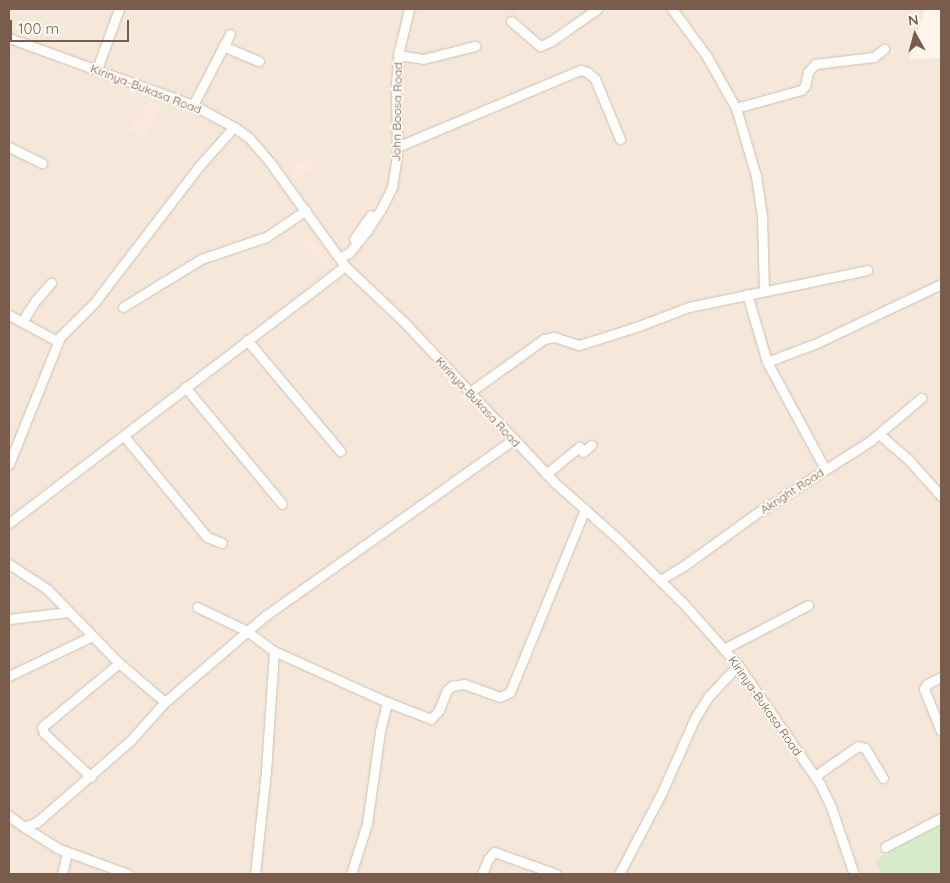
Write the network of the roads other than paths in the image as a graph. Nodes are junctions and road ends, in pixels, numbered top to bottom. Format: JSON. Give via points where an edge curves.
{"nodes":[{"id":1,"x":119,"y":9,"type":"edge"},
{"id":2,"x":407,"y":9,"type":"edge"},
{"id":3,"x":597,"y":9,"type":"edge"},
{"id":4,"x":672,"y":9,"type":"edge"},
{"id":5,"x":511,"y":21,"type":"dead end"},
{"id":6,"x":230,"y":34,"type":"dead end"},
{"id":7,"x":9,"y":38,"type":"edge"},
{"id":8,"x":223,"y":46,"type":"junction"},
{"id":9,"x":474,"y":46,"type":"dead end"},
{"id":10,"x":884,"y":49,"type":"dead end"},
{"id":11,"x":398,"y":55,"type":"junction"},
{"id":12,"x":259,"y":62,"type":"dead end"},
{"id":13,"x":98,"y":69,"type":"junction"},
{"id":14,"x":193,"y":105,"type":"junction"},
{"id":15,"x":736,"y":108,"type":"junction"},
{"id":16,"x":232,"y":124,"type":"junction"},
{"id":17,"x":620,"y":139,"type":"dead end"},
{"id":18,"x":9,"y":147,"type":"edge"},
{"id":19,"x":397,"y":147,"type":"junction"},
{"id":20,"x":42,"y":163,"type":"dead end"},
{"id":21,"x":306,"y":210,"type":"junction"},
{"id":22,"x":342,"y":260,"type":"junction"},
{"id":23,"x":867,"y":270,"type":"dead end"},
{"id":24,"x":50,"y":283,"type":"dead end"},
{"id":25,"x":941,"y":284,"type":"edge"},
{"id":26,"x":764,"y":290,"type":"junction"},
{"id":27,"x":747,"y":294,"type":"junction"},
{"id":28,"x":123,"y":307,"type":"dead end"},
{"id":29,"x":9,"y":315,"type":"edge"},
{"id":30,"x":22,"y":322,"type":"junction"},
{"id":31,"x":58,"y":337,"type":"junction"},
{"id":32,"x":247,"y":340,"type":"junction"},
{"id":33,"x":767,"y":362,"type":"junction"},
{"id":34,"x":185,"y":387,"type":"junction"},
{"id":35,"x":470,"y":392,"type":"junction"},
{"id":36,"x":921,"y":398,"type":"dead end"},
{"id":37,"x":879,"y":434,"type":"junction"},
{"id":38,"x":124,"y":436,"type":"junction"},
{"id":39,"x":513,"y":440,"type":"junction"},
{"id":40,"x":592,"y":445,"type":"dead end"},
{"id":41,"x":99,"y":448,"type":"dead end"},
{"id":42,"x":340,"y":452,"type":"dead end"},
{"id":43,"x":9,"y":464,"type":"edge"},
{"id":44,"x":825,"y":469,"type":"junction"},
{"id":45,"x":546,"y":474,"type":"junction"},
{"id":46,"x":941,"y":496,"type":"edge"},
{"id":47,"x":282,"y":504,"type":"dead end"},
{"id":48,"x":585,"y":509,"type":"junction"},
{"id":49,"x":9,"y":523,"type":"edge"},
{"id":50,"x":222,"y":543,"type":"dead end"},
{"id":51,"x":9,"y":564,"type":"edge"},
{"id":52,"x":660,"y":580,"type":"junction"},
{"id":53,"x":808,"y":605,"type":"dead end"},
{"id":54,"x":197,"y":607,"type":"dead end"},
{"id":55,"x":69,"y":612,"type":"junction"},
{"id":56,"x":9,"y":620,"type":"edge"},
{"id":57,"x":247,"y":631,"type":"junction"},
{"id":58,"x":92,"y":636,"type":"junction"},
{"id":59,"x":724,"y":649,"type":"junction"},
{"id":60,"x":274,"y":651,"type":"junction"},
{"id":61,"x":119,"y":664,"type":"junction"},
{"id":62,"x":738,"y":665,"type":"junction"},
{"id":63,"x":9,"y":676,"type":"edge"},
{"id":64,"x":941,"y":677,"type":"edge"},
{"id":65,"x":165,"y":702,"type":"junction"},
{"id":66,"x":387,"y":702,"type":"junction"},
{"id":67,"x":941,"y":731,"type":"edge"},
{"id":68,"x":814,"y":776,"type":"junction"},
{"id":69,"x":91,"y":777,"type":"junction"},
{"id":70,"x":883,"y":778,"type":"dead end"},
{"id":71,"x":9,"y":816,"type":"edge"},
{"id":72,"x":941,"y":818,"type":"edge"},
{"id":73,"x":24,"y":827,"type":"junction"},
{"id":74,"x":885,"y":847,"type":"dead end"},
{"id":75,"x":67,"y":852,"type":"junction"},
{"id":76,"x":109,"y":871,"type":"edge"},
{"id":77,"x":62,"y":874,"type":"edge"},
{"id":78,"x":128,"y":874,"type":"edge"},
{"id":79,"x":255,"y":874,"type":"edge"},
{"id":80,"x":351,"y":874,"type":"edge"},
{"id":81,"x":482,"y":874,"type":"edge"},
{"id":82,"x":556,"y":874,"type":"edge"},
{"id":83,"x":619,"y":874,"type":"edge"},
{"id":84,"x":854,"y":874,"type":"edge"}],
"edges":[{"from":1,"to":13,"type":"street"},
{"from":2,"to":11,"type":"street","name":"John Boosa Road"},
{"from":2,"to":22,"type":"street","name":"John Boosa Road","via":[[391,66],[392,173],[387,191]]},
{"from":3,"to":5,"type":"street","via":[[540,46]]},
{"from":4,"to":15,"type":"street","via":[[706,55]]},
{"from":6,"to":8,"type":"street"},
{"from":7,"to":13,"type":"street","name":"Kirinya-Bukasa Road"},
{"from":8,"to":12,"type":"street"},
{"from":8,"to":14,"type":"street"},
{"from":9,"to":11,"type":"street","via":[[423,59]]},
{"from":10,"to":15,"type":"street","via":[[874,57],[815,64],[801,90]]},
{"from":11,"to":19,"type":"street","name":"John Boosa Road"},
{"from":13,"to":14,"type":"street","name":"Kirinya-Bukasa Road"},
{"from":14,"to":16,"type":"street","name":"Kirinya-Bukasa Road"},
{"from":15,"to":26,"type":"street","via":[[762,216]]},
{"from":16,"to":21,"type":"street","name":"Kirinya-Bukasa Road","via":[[261,150]]},
{"from":16,"to":31,"type":"street","via":[[94,303]]},
{"from":17,"to":19,"type":"street","via":[[595,80],[580,70]]},
{"from":18,"to":20,"type":"street"},
{"from":19,"to":22,"type":"street","name":"John Boosa Road","via":[[396,173],[382,207]]},
{"from":21,"to":22,"type":"street","name":"Kirinya-Bukasa Road"},
{"from":21,"to":28,"type":"street","via":[[261,239],[202,260]]},
{"from":22,"to":32,"type":"street"},
{"from":22,"to":35,"type":"street","name":"Kirinya-Bukasa Road"},
{"from":22,"to":41,"type":"street"},
{"from":23,"to":26,"type":"street"},
{"from":24,"to":30,"type":"street"},
{"from":25,"to":33,"type":"street","via":[[819,342]]},
{"from":26,"to":27,"type":"street"},
{"from":27,"to":33,"type":"street"},
{"from":27,"to":35,"type":"street","via":[[689,307],[579,345],[554,337],[544,339]]},
{"from":29,"to":30,"type":"street"},
{"from":30,"to":31,"type":"street"},
{"from":31,"to":43,"type":"street"},
{"from":32,"to":34,"type":"street"},
{"from":32,"to":42,"type":"street"},
{"from":33,"to":44,"type":"street"},
{"from":34,"to":38,"type":"street"},
{"from":34,"to":47,"type":"street"},
{"from":35,"to":39,"type":"street","name":"Kirinya-Bukasa Road"},
{"from":36,"to":37,"type":"street","name":"Akright Road"},
{"from":37,"to":44,"type":"street","name":"Akright Road"},
{"from":37,"to":46,"type":"street","via":[[907,458]]},
{"from":38,"to":49,"type":"street"},
{"from":38,"to":50,"type":"street","via":[[207,537]]},
{"from":39,"to":45,"type":"street","name":"Kirinya-Bukasa Road"},
{"from":39,"to":57,"type":"street"},
{"from":40,"to":45,"type":"street","via":[[583,452],[579,447]]},
{"from":44,"to":52,"type":"street","name":"Akright Road"},
{"from":45,"to":48,"type":"street","name":"Kirinya-Bukasa Road"},
{"from":48,"to":52,"type":"street","name":"Kirinya-Bukasa Road"},
{"from":48,"to":66,"type":"street","via":[[510,692],[500,697],[464,684],[452,686],[435,716],[428,720]]},
{"from":51,"to":55,"type":"street","via":[[47,590]]},
{"from":52,"to":59,"type":"street","name":"Kirinya-Bukasa Road"},
{"from":53,"to":59,"type":"street"},
{"from":54,"to":57,"type":"street"},
{"from":55,"to":56,"type":"street"},
{"from":55,"to":58,"type":"street"},
{"from":57,"to":60,"type":"street"},
{"from":57,"to":65,"type":"street"},
{"from":58,"to":61,"type":"street"},
{"from":58,"to":63,"type":"street"},
{"from":59,"to":62,"type":"street","name":"Kirinya-Bukasa Road"},
{"from":60,"to":66,"type":"street"},
{"from":60,"to":79,"type":"street"},
{"from":61,"to":65,"type":"street"},
{"from":61,"to":69,"type":"street","via":[[42,727],[44,733]]},
{"from":62,"to":68,"type":"street","name":"Kirinya-Bukasa Road"},
{"from":62,"to":83,"type":"street","via":[[709,696],[695,718],[662,792]]},
{"from":64,"to":67,"type":"street","via":[[924,689]]},
{"from":65,"to":69,"type":"street"},
{"from":66,"to":80,"type":"street","via":[[367,824]]},
{"from":68,"to":70,"type":"street","via":[[858,746],[865,748]]},
{"from":68,"to":84,"type":"street","name":"Kirinya-Bukasa Road","via":[[831,807]]},
{"from":69,"to":73,"type":"street","via":[[37,822]]},
{"from":71,"to":73,"type":"street"},
{"from":72,"to":74,"type":"street"},
{"from":73,"to":75,"type":"street"},
{"from":75,"to":76,"type":"street"},
{"from":75,"to":77,"type":"street"},
{"from":76,"to":78,"type":"street"},
{"from":81,"to":82,"type":"street","via":[[494,852]]}]}
